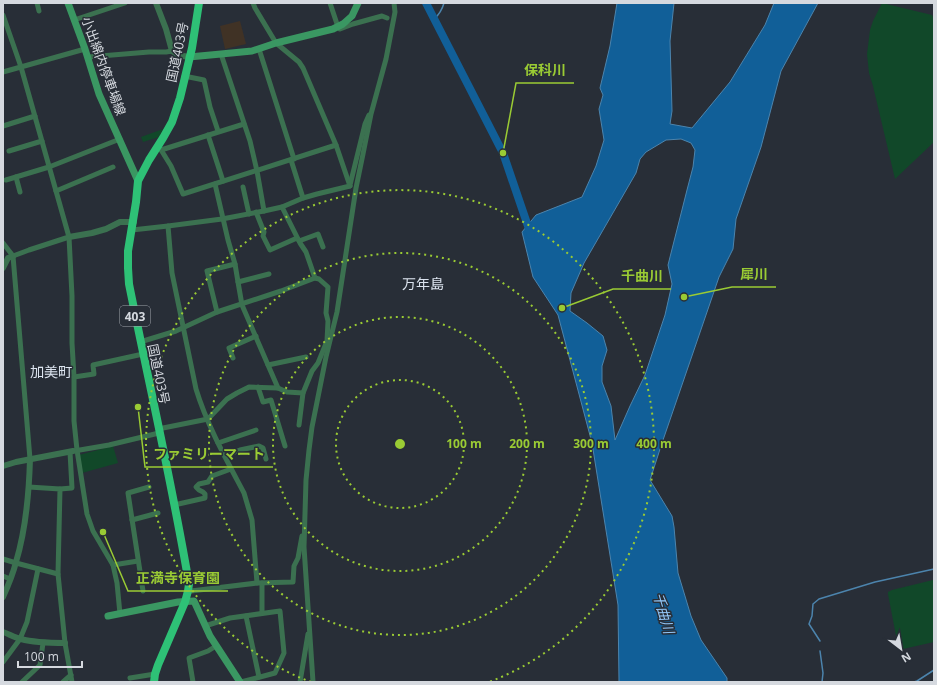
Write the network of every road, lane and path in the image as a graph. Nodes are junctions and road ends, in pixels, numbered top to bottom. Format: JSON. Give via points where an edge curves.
{"nodes":[{"id":1,"x":37,"y":3,"type":"edge"},
{"id":2,"x":68,"y":3,"type":"edge"},
{"id":3,"x":123,"y":3,"type":"edge"},
{"id":4,"x":156,"y":3,"type":"edge"},
{"id":5,"x":199,"y":3,"type":"edge"},
{"id":6,"x":253,"y":3,"type":"edge"},
{"id":7,"x":330,"y":3,"type":"edge"},
{"id":8,"x":358,"y":3,"type":"edge"},
{"id":9,"x":394,"y":3,"type":"edge"},
{"id":10,"x":40,"y":11,"type":"dead end"},
{"id":11,"x":3,"y":15,"type":"edge"},
{"id":12,"x":386,"y":18,"type":"dead end"},
{"id":13,"x":74,"y":20,"type":"junction"},
{"id":14,"x":338,"y":26,"type":"junction"},
{"id":15,"x":324,"y":31,"type":"junction"},
{"id":16,"x":276,"y":43,"type":"junction"},
{"id":17,"x":85,"y":49,"type":"junction"},
{"id":18,"x":259,"y":49,"type":"junction"},
{"id":19,"x":172,"y":51,"type":"junction"},
{"id":20,"x":222,"y":54,"type":"junction"},
{"id":21,"x":88,"y":57,"type":"junction"},
{"id":22,"x":189,"y":57,"type":"junction"},
{"id":23,"x":21,"y":67,"type":"junction"},
{"id":24,"x":3,"y":72,"type":"edge"},
{"id":25,"x":184,"y":76,"type":"junction"},
{"id":26,"x":371,"y":114,"type":"junction"},
{"id":27,"x":35,"y":116,"type":"junction"},
{"id":28,"x":244,"y":124,"type":"junction"},
{"id":29,"x":3,"y":126,"type":"edge"},
{"id":30,"x":218,"y":131,"type":"junction"},
{"id":31,"x":208,"y":135,"type":"junction"},
{"id":32,"x":120,"y":139,"type":"junction"},
{"id":33,"x":42,"y":141,"type":"junction"},
{"id":34,"x":336,"y":145,"type":"junction"},
{"id":35,"x":160,"y":147,"type":"junction"},
{"id":36,"x":9,"y":151,"type":"dead end"},
{"id":37,"x":293,"y":159,"type":"junction"},
{"id":38,"x":49,"y":167,"type":"junction"},
{"id":39,"x":113,"y":167,"type":"dead end"},
{"id":40,"x":257,"y":170,"type":"junction"},
{"id":41,"x":16,"y":177,"type":"junction"},
{"id":42,"x":6,"y":180,"type":"dead end"},
{"id":43,"x":138,"y":181,"type":"junction"},
{"id":44,"x":223,"y":181,"type":"junction"},
{"id":45,"x":215,"y":184,"type":"junction"},
{"id":46,"x":350,"y":186,"type":"junction"},
{"id":47,"x":243,"y":187,"type":"dead end"},
{"id":48,"x":56,"y":191,"type":"junction"},
{"id":49,"x":20,"y":192,"type":"dead end"},
{"id":50,"x":303,"y":198,"type":"junction"},
{"id":51,"x":282,"y":207,"type":"junction"},
{"id":52,"x":264,"y":211,"type":"junction"},
{"id":53,"x":256,"y":212,"type":"junction"},
{"id":54,"x":249,"y":214,"type":"junction"},
{"id":55,"x":222,"y":219,"type":"junction"},
{"id":56,"x":133,"y":226,"type":"junction"},
{"id":57,"x":168,"y":226,"type":"junction"},
{"id":58,"x":69,"y":237,"type":"junction"},
{"id":59,"x":298,"y":240,"type":"junction"},
{"id":60,"x":3,"y":243,"type":"edge"},
{"id":61,"x":322,"y":246,"type":"dead end"},
{"id":62,"x":13,"y":256,"type":"junction"},
{"id":63,"x":235,"y":264,"type":"junction"},
{"id":64,"x":3,"y":268,"type":"edge"},
{"id":65,"x":269,"y":274,"type":"dead end"},
{"id":66,"x":315,"y":278,"type":"junction"},
{"id":67,"x":238,"y":282,"type":"junction"},
{"id":68,"x":242,"y":305,"type":"junction"},
{"id":69,"x":218,"y":312,"type":"junction"},
{"id":70,"x":184,"y":328,"type":"junction"},
{"id":71,"x":256,"y":336,"type":"junction"},
{"id":72,"x":329,"y":341,"type":"junction"},
{"id":73,"x":140,"y":342,"type":"junction"},
{"id":74,"x":143,"y":354,"type":"junction"},
{"id":75,"x":306,"y":357,"type":"dead end"},
{"id":76,"x":233,"y":358,"type":"dead end"},
{"id":77,"x":268,"y":365,"type":"junction"},
{"id":78,"x":74,"y":377,"type":"junction"},
{"id":79,"x":258,"y":387,"type":"junction"},
{"id":80,"x":278,"y":388,"type":"junction"},
{"id":81,"x":303,"y":393,"type":"junction"},
{"id":82,"x":208,"y":419,"type":"junction"},
{"id":83,"x":299,"y":424,"type":"dead end"},
{"id":84,"x":256,"y":430,"type":"dead end"},
{"id":85,"x":159,"y":431,"type":"junction"},
{"id":86,"x":218,"y":443,"type":"junction"},
{"id":87,"x":285,"y":446,"type":"dead end"},
{"id":88,"x":73,"y":451,"type":"junction"},
{"id":89,"x":225,"y":456,"type":"junction"},
{"id":90,"x":30,"y":459,"type":"junction"},
{"id":91,"x":266,"y":459,"type":"dead end"},
{"id":92,"x":3,"y":466,"type":"edge"},
{"id":93,"x":231,"y":469,"type":"junction"},
{"id":94,"x":29,"y":487,"type":"junction"},
{"id":95,"x":149,"y":487,"type":"dead end"},
{"id":96,"x":60,"y":489,"type":"junction"},
{"id":97,"x":174,"y":505,"type":"junction"},
{"id":98,"x":158,"y":513,"type":"dead end"},
{"id":99,"x":132,"y":520,"type":"junction"},
{"id":100,"x":304,"y":535,"type":"junction"},
{"id":101,"x":3,"y":559,"type":"edge"},
{"id":102,"x":138,"y":561,"type":"junction"},
{"id":103,"x":16,"y":563,"type":"junction"},
{"id":104,"x":113,"y":565,"type":"junction"},
{"id":105,"x":38,"y":569,"type":"junction"},
{"id":106,"x":58,"y":574,"type":"junction"},
{"id":107,"x":3,"y":576,"type":"edge"},
{"id":108,"x":10,"y":579,"type":"junction"},
{"id":109,"x":259,"y":583,"type":"junction"},
{"id":110,"x":190,"y":587,"type":"junction"},
{"id":111,"x":143,"y":591,"type":"dead end"},
{"id":112,"x":3,"y":597,"type":"edge"},
{"id":113,"x":190,"y":601,"type":"junction"},
{"id":114,"x":262,"y":613,"type":"junction"},
{"id":115,"x":120,"y":614,"type":"junction"},
{"id":116,"x":108,"y":616,"type":"dead end"},
{"id":117,"x":246,"y":616,"type":"junction"},
{"id":118,"x":309,"y":623,"type":"junction"},
{"id":119,"x":205,"y":626,"type":"junction"},
{"id":120,"x":3,"y":632,"type":"edge"},
{"id":121,"x":20,"y":639,"type":"junction"},
{"id":122,"x":43,"y":643,"type":"junction"},
{"id":123,"x":65,"y":643,"type":"junction"},
{"id":124,"x":216,"y":646,"type":"junction"},
{"id":125,"x":3,"y":662,"type":"edge"},
{"id":126,"x":71,"y":676,"type":"junction"},
{"id":127,"x":258,"y":677,"type":"junction"},
{"id":128,"x":130,"y":678,"type":"dead end"},
{"id":129,"x":154,"y":678,"type":"edge"},
{"id":130,"x":22,"y":682,"type":"edge"},
{"id":131,"x":63,"y":682,"type":"edge"},
{"id":132,"x":72,"y":682,"type":"edge"},
{"id":133,"x":193,"y":682,"type":"edge"},
{"id":134,"x":241,"y":682,"type":"edge"},
{"id":135,"x":300,"y":682,"type":"edge"},
{"id":136,"x":313,"y":682,"type":"edge"}],
"edges":[{"from":1,"to":10,"type":"street"},
{"from":2,"to":13,"type":"main road","name":"小出綿内停車場線"},
{"from":3,"to":13,"type":"street"},
{"from":4,"to":19,"type":"street"},
{"from":5,"to":22,"type":"highway","name":"国道403号","number":"403"},
{"from":6,"to":16,"type":"street"},
{"from":7,"to":14,"type":"street"},
{"from":8,"to":14,"type":"main road","via":[[352,16]]},
{"from":9,"to":26,"type":"street","via":[[395,12],[386,59]]},
{"from":11,"to":23,"type":"street"},
{"from":12,"to":15,"type":"street","via":[[382,16],[331,33]]},
{"from":13,"to":17,"type":"main road","name":"小出綿内停車場線"},
{"from":14,"to":15,"type":"main road"},
{"from":15,"to":16,"type":"main road"},
{"from":16,"to":18,"type":"main road"},
{"from":16,"to":34,"type":"street","via":[[303,68]]},
{"from":17,"to":21,"type":"main road","name":"小出綿内停車場線"},
{"from":17,"to":23,"type":"street"},
{"from":18,"to":20,"type":"main road"},
{"from":18,"to":37,"type":"street"},
{"from":19,"to":21,"type":"street"},
{"from":19,"to":22,"type":"street","via":[[178,56]]},
{"from":20,"to":22,"type":"main road"},
{"from":20,"to":28,"type":"street"},
{"from":21,"to":32,"type":"main road","name":"小出綿内停車場線","via":[[99,94]]},
{"from":22,"to":25,"type":"highway","name":"国道403号","number":"403"},
{"from":23,"to":24,"type":"street"},
{"from":23,"to":27,"type":"street"},
{"from":25,"to":30,"type":"street","via":[[204,80]]},
{"from":25,"to":35,"type":"highway","name":"国道403号","number":"403","via":[[172,122]]},
{"from":26,"to":46,"type":"street","via":[[365,124]]},
{"from":26,"to":72,"type":"street","via":[[356,188],[337,312]]},
{"from":27,"to":29,"type":"street"},
{"from":27,"to":33,"type":"street"},
{"from":28,"to":30,"type":"street"},
{"from":28,"to":40,"type":"street"},
{"from":30,"to":31,"type":"street"},
{"from":31,"to":35,"type":"street"},
{"from":31,"to":44,"type":"street"},
{"from":32,"to":38,"type":"street"},
{"from":32,"to":43,"type":"main road","name":"小出綿内停車場線"},
{"from":33,"to":36,"type":"street"},
{"from":33,"to":38,"type":"street"},
{"from":34,"to":37,"type":"street"},
{"from":34,"to":46,"type":"street"},
{"from":35,"to":43,"type":"highway","name":"国道403号","number":"403","via":[[149,160]]},
{"from":35,"to":45,"type":"street","via":[[183,194]]},
{"from":37,"to":40,"type":"street"},
{"from":37,"to":50,"type":"street"},
{"from":38,"to":41,"type":"street"},
{"from":38,"to":48,"type":"street"},
{"from":39,"to":48,"type":"street"},
{"from":40,"to":44,"type":"street"},
{"from":40,"to":52,"type":"street"},
{"from":41,"to":42,"type":"street"},
{"from":41,"to":49,"type":"street"},
{"from":43,"to":56,"type":"highway","name":"国道403号","number":"403"},
{"from":44,"to":45,"type":"street"},
{"from":45,"to":55,"type":"street"},
{"from":46,"to":50,"type":"street"},
{"from":47,"to":54,"type":"street"},
{"from":48,"to":58,"type":"street"},
{"from":50,"to":51,"type":"street"},
{"from":51,"to":52,"type":"street"},
{"from":51,"to":59,"type":"street"},
{"from":52,"to":53,"type":"street"},
{"from":53,"to":54,"type":"street"},
{"from":53,"to":59,"type":"street","via":[[270,250]]},
{"from":54,"to":55,"type":"street"},
{"from":55,"to":57,"type":"street"},
{"from":55,"to":63,"type":"street"},
{"from":56,"to":57,"type":"street"},
{"from":56,"to":58,"type":"street","via":[[120,222],[106,229]]},
{"from":56,"to":73,"type":"highway","name":"国道403号","number":"403","via":[[128,251],[128,268]]},
{"from":57,"to":70,"type":"street","via":[[172,272]]},
{"from":58,"to":62,"type":"street"},
{"from":58,"to":78,"type":"street"},
{"from":59,"to":61,"type":"street","via":[[318,234]]},
{"from":59,"to":66,"type":"street","via":[[306,252]]},
{"from":60,"to":62,"type":"street"},
{"from":62,"to":64,"type":"street","via":[[8,258]]},
{"from":62,"to":90,"type":"street"},
{"from":63,"to":67,"type":"street"},
{"from":63,"to":69,"type":"street","via":[[207,271]]},
{"from":65,"to":67,"type":"street"},
{"from":66,"to":68,"type":"street"},
{"from":66,"to":72,"type":"street","via":[[328,287],[326,313]]},
{"from":67,"to":68,"type":"street"},
{"from":68,"to":69,"type":"street"},
{"from":68,"to":71,"type":"street"},
{"from":69,"to":70,"type":"street"},
{"from":70,"to":73,"type":"street"},
{"from":70,"to":82,"type":"street","via":[[196,389]]},
{"from":71,"to":76,"type":"street","via":[[229,348]]},
{"from":71,"to":77,"type":"street"},
{"from":72,"to":81,"type":"street"},
{"from":72,"to":100,"type":"street","via":[[311,435]]},
{"from":73,"to":74,"type":"highway","name":"国道403号","number":"403"},
{"from":74,"to":78,"type":"street","via":[[93,365],[94,374]]},
{"from":74,"to":85,"type":"highway","name":"国道403号","number":"403"},
{"from":75,"to":77,"type":"street"},
{"from":77,"to":80,"type":"street"},
{"from":78,"to":88,"type":"street"},
{"from":79,"to":80,"type":"street"},
{"from":79,"to":82,"type":"street","via":[[249,387],[227,399]]},
{"from":79,"to":87,"type":"street","via":[[263,402],[271,400]]},
{"from":80,"to":81,"type":"street","via":[[286,392]]},
{"from":81,"to":83,"type":"street"},
{"from":82,"to":85,"type":"street"},
{"from":82,"to":86,"type":"street"},
{"from":84,"to":86,"type":"street"},
{"from":85,"to":88,"type":"street","via":[[109,445]]},
{"from":85,"to":97,"type":"highway","name":"国道403号","number":"403"},
{"from":86,"to":89,"type":"street"},
{"from":88,"to":90,"type":"street"},
{"from":88,"to":96,"type":"street","via":[[72,488]]},
{"from":88,"to":104,"type":"street","via":[[92,531]]},
{"from":89,"to":91,"type":"street","via":[[259,446],[263,448]]},
{"from":89,"to":93,"type":"street"},
{"from":90,"to":92,"type":"street"},
{"from":90,"to":94,"type":"street"},
{"from":93,"to":97,"type":"street","via":[[212,476],[208,482],[196,487],[205,494],[205,498]]},
{"from":93,"to":109,"type":"street","via":[[244,493],[252,520]]},
{"from":94,"to":96,"type":"street"},
{"from":94,"to":103,"type":"street"},
{"from":95,"to":99,"type":"street","via":[[128,493]]},
{"from":96,"to":106,"type":"street"},
{"from":97,"to":110,"type":"highway","name":"国道403号","number":"403"},
{"from":98,"to":99,"type":"street"},
{"from":99,"to":102,"type":"street"},
{"from":100,"to":109,"type":"street","via":[[294,566],[293,582]]},
{"from":100,"to":118,"type":"street"},
{"from":101,"to":103,"type":"street"},
{"from":102,"to":104,"type":"street"},
{"from":102,"to":111,"type":"street"},
{"from":103,"to":105,"type":"street"},
{"from":103,"to":108,"type":"street"},
{"from":104,"to":115,"type":"street"},
{"from":105,"to":106,"type":"street"},
{"from":105,"to":121,"type":"street","via":[[27,622]]},
{"from":106,"to":123,"type":"street"},
{"from":107,"to":108,"type":"street"},
{"from":108,"to":112,"type":"street"},
{"from":109,"to":110,"type":"street"},
{"from":109,"to":114,"type":"street"},
{"from":110,"to":113,"type":"highway","name":"国道403号","number":"403"},
{"from":113,"to":115,"type":"main road"},
{"from":113,"to":119,"type":"main road"},
{"from":113,"to":129,"type":"highway","name":"国道403号","number":"403"},
{"from":114,"to":117,"type":"street"},
{"from":114,"to":127,"type":"street","via":[[280,610],[284,653],[275,673]]},
{"from":115,"to":116,"type":"main road"},
{"from":117,"to":119,"type":"street"},
{"from":117,"to":127,"type":"street"},
{"from":118,"to":135,"type":"street"},
{"from":118,"to":136,"type":"street"},
{"from":119,"to":124,"type":"main road"},
{"from":120,"to":121,"type":"street"},
{"from":121,"to":122,"type":"street"},
{"from":121,"to":125,"type":"street"},
{"from":122,"to":123,"type":"street"},
{"from":122,"to":130,"type":"street","via":[[40,665]]},
{"from":123,"to":126,"type":"street"},
{"from":124,"to":133,"type":"street","via":[[189,658]]},
{"from":124,"to":134,"type":"main road"},
{"from":126,"to":131,"type":"street"},
{"from":126,"to":132,"type":"street"},
{"from":127,"to":134,"type":"street"},
{"from":128,"to":129,"type":"street"}]}
